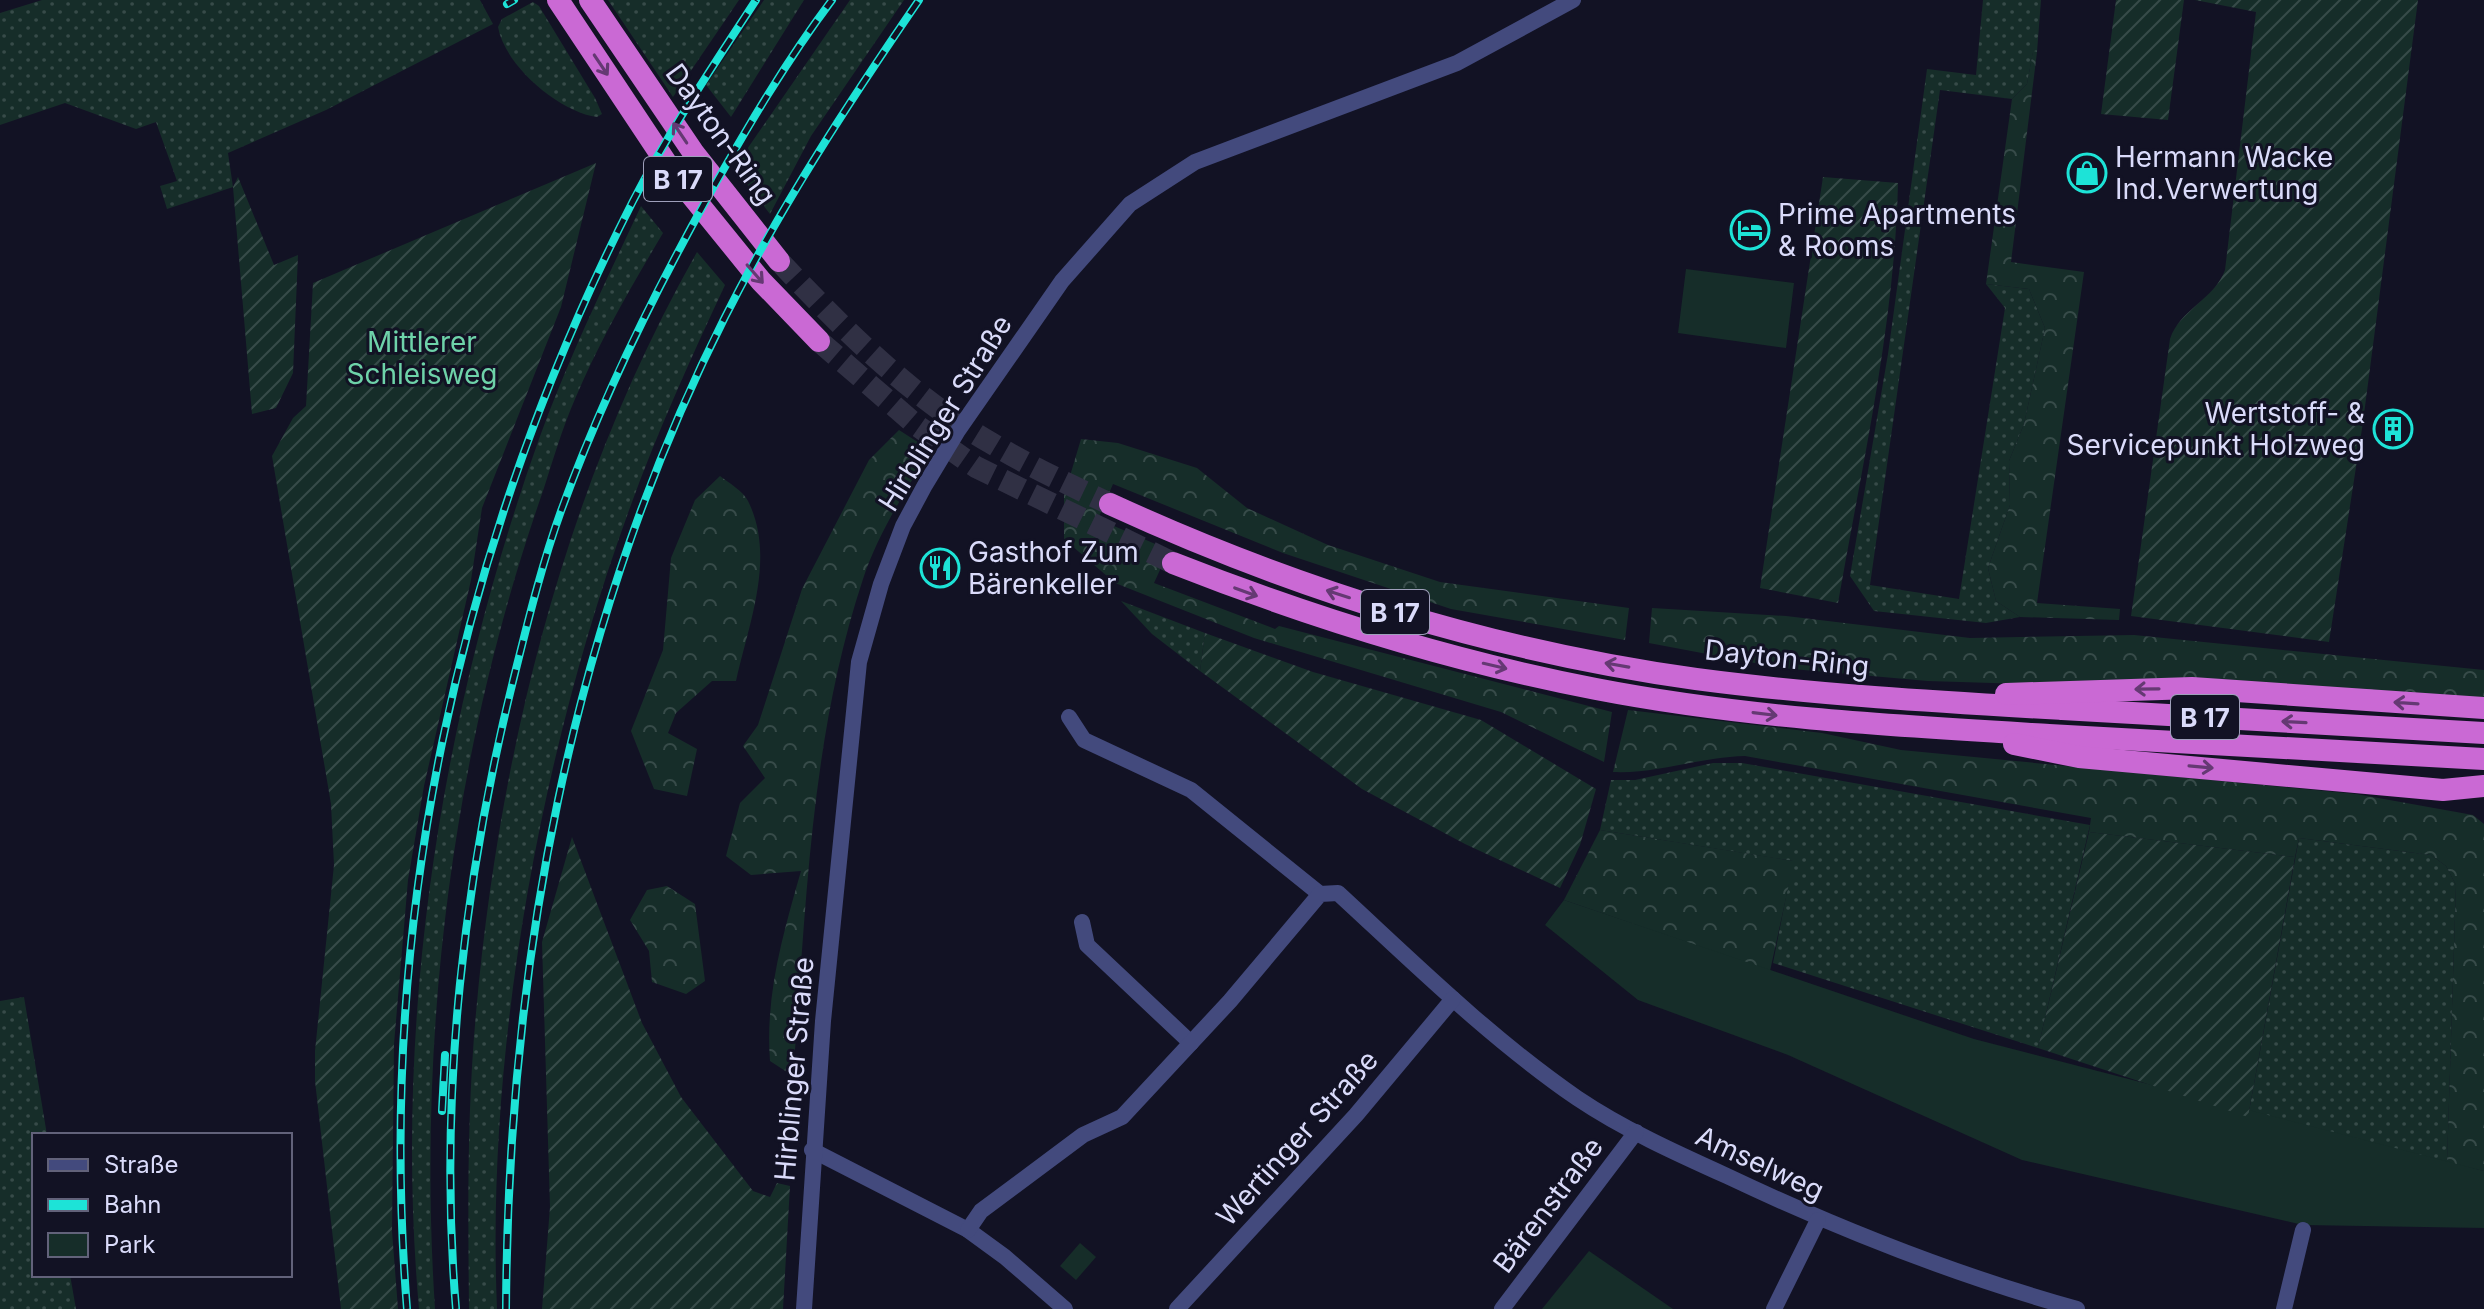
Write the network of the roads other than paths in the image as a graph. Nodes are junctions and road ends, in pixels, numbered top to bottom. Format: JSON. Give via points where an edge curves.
{"nodes":[{"id":1,"x":558,"y":0,"type":"edge"},
{"id":2,"x":590,"y":0,"type":"edge"},
{"id":3,"x":1573,"y":0,"type":"edge"},
{"id":4,"x":779,"y":261,"type":"tunnel mouth"},
{"id":5,"x":819,"y":341,"type":"tunnel mouth"},
{"id":6,"x":1110,"y":504,"type":"tunnel mouth"},
{"id":7,"x":1173,"y":563,"type":"tunnel mouth"},
{"id":8,"x":1925,"y":701,"type":"junction"},
{"id":9,"x":2484,"y":708,"type":"edge"},
{"id":10,"x":1069,"y":717,"type":"dead end"},
{"id":11,"x":1930,"y":728,"type":"junction"},
{"id":12,"x":2484,"y":733,"type":"edge"},
{"id":13,"x":2484,"y":759,"type":"edge"},
{"id":14,"x":2484,"y":786,"type":"edge"},
{"id":15,"x":2443,"y":790,"type":"junction"},
{"id":16,"x":2484,"y":804,"type":"edge"},
{"id":17,"x":1320,"y":894,"type":"junction"},
{"id":18,"x":1082,"y":922,"type":"dead end"},
{"id":19,"x":1453,"y":999,"type":"junction"},
{"id":20,"x":1191,"y":1043,"type":"junction"},
{"id":21,"x":1636,"y":1132,"type":"junction"},
{"id":22,"x":812,"y":1150,"type":"junction"},
{"id":23,"x":1818,"y":1220,"type":"junction"},
{"id":24,"x":968,"y":1230,"type":"junction"},
{"id":25,"x":2303,"y":1230,"type":"dead end"},
{"id":26,"x":2023,"y":1302,"type":"edge"},
{"id":27,"x":804,"y":1309,"type":"edge"},
{"id":28,"x":1065,"y":1309,"type":"edge"},
{"id":29,"x":1177,"y":1309,"type":"edge"},
{"id":30,"x":1502,"y":1309,"type":"edge"},
{"id":31,"x":1774,"y":1309,"type":"edge"},
{"id":32,"x":2077,"y":1309,"type":"edge"},
{"id":33,"x":2284,"y":1309,"type":"edge"}],
"edges":[{"from":1,"to":5,"type":"highway","name":"Dayton-Ring","number":"B 17","one_way":true,"via":[[671,170],[761,281]]},
{"from":4,"to":2,"type":"highway","name":"Dayton-Ring","number":"B 17","one_way":true,"via":[[693,152]]},
{"from":3,"to":22,"type":"street","name":"Hirblinger Straße","via":[[1457,63],[1210,156],[1168,177],[1130,204],[1077,260],[957,432],[903,526],[859,662]]},
{"from":8,"to":6,"type":"highway","name":"Dayton-Ring","number":"B 17","one_way":true,"via":[[1693,679],[1469,632],[1307,584]]},
{"from":7,"to":11,"type":"highway","name":"Dayton-Ring","number":"B 17","one_way":true,"via":[[1335,622],[1583,686],[1769,714]]},
{"from":9,"to":8,"type":"highway","one_way":true,"via":[[2192,688],[2039,691]]},
{"from":12,"to":8,"type":"highway","name":"Dayton-Ring","number":"B 17","one_way":true},
{"from":10,"to":17,"type":"street","name":"Amselweg","via":[[1084,740],[1191,790]]},
{"from":11,"to":13,"type":"highway","name":"Dayton-Ring","number":"B 17"},
{"from":11,"to":15,"type":"highway","one_way":true,"via":[[2079,757]]},
{"from":14,"to":15,"type":"highway"},
{"from":15,"to":16,"type":"highway"},
{"from":17,"to":19,"type":"street","name":"Amselweg","via":[[1338,893]]},
{"from":17,"to":20,"type":"street"},
{"from":18,"to":20,"type":"street","via":[[1087,945]]},
{"from":19,"to":21,"type":"street","name":"Amselweg","via":[[1506,1047]]},
{"from":19,"to":29,"type":"street","name":"Wertinger Straße","via":[[1336,1137]]},
{"from":20,"to":24,"type":"street","via":[[1122,1117],[1083,1135],[981,1211]]},
{"from":21,"to":23,"type":"street","name":"Amselweg"},
{"from":21,"to":30,"type":"street","name":"Bärenstraße"},
{"from":22,"to":24,"type":"street"},
{"from":22,"to":27,"type":"street","name":"Hirblinger Straße"},
{"from":23,"to":26,"type":"street","name":"Amselweg"},
{"from":23,"to":31,"type":"street"},
{"from":24,"to":28,"type":"street"},
{"from":25,"to":33,"type":"street"},
{"from":26,"to":32,"type":"street","name":"Amselweg"}]}
